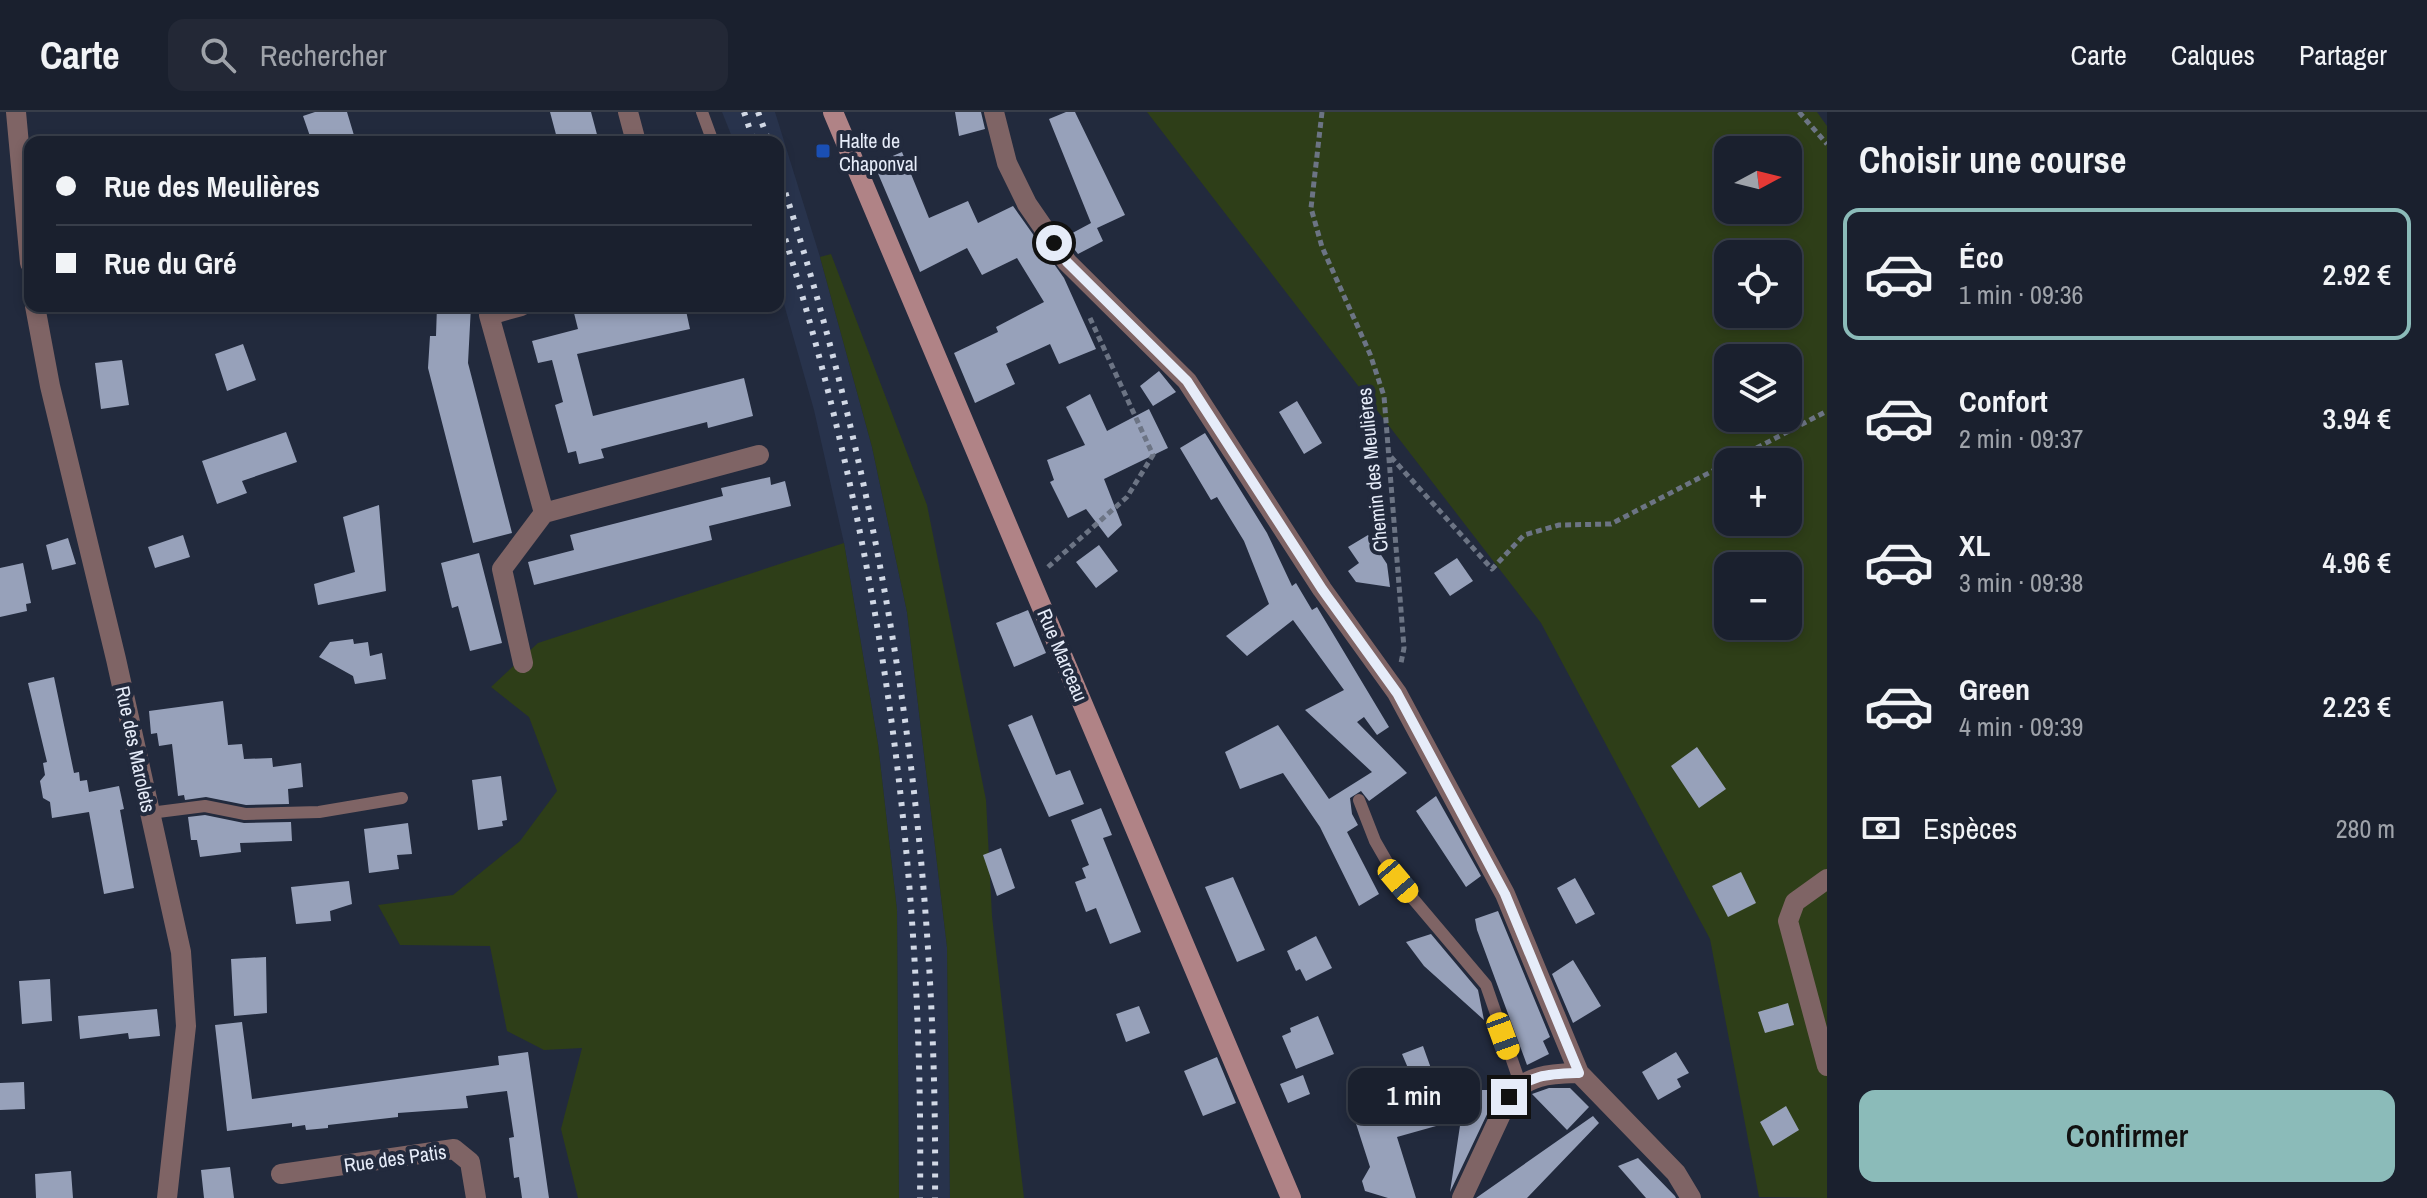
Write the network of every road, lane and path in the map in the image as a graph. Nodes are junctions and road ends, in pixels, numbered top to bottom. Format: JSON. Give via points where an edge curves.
{"nodes":[{"id":1,"x":16,"y":112,"type":"edge"},
{"id":2,"x":628,"y":112,"type":"edge"},
{"id":3,"x":702,"y":112,"type":"edge"},
{"id":4,"x":833,"y":112,"type":"edge"},
{"id":5,"x":994,"y":112,"type":"edge"},
{"id":6,"x":1322,"y":112,"type":"edge"},
{"id":7,"x":1799,"y":112,"type":"edge"},
{"id":8,"x":634,"y":136,"type":"edge"},
{"id":9,"x":711,"y":136,"type":"edge"},
{"id":10,"x":1827,"y":144,"type":"edge"},
{"id":11,"x":24,"y":198,"type":"edge"},
{"id":12,"x":1085,"y":308,"type":"dead end"},
{"id":13,"x":36,"y":312,"type":"edge"},
{"id":14,"x":500,"y":312,"type":"edge"},
{"id":15,"x":1827,"y":411,"type":"edge"},
{"id":16,"x":1756,"y":448,"type":"edge"},
{"id":17,"x":759,"y":455,"type":"dead end"},
{"id":18,"x":1390,"y":456,"type":"junction"},
{"id":19,"x":1714,"y":470,"type":"edge"},
{"id":20,"x":544,"y":513,"type":"junction"},
{"id":21,"x":1031,"y":578,"type":"junction"},
{"id":22,"x":523,"y":663,"type":"dead end"},
{"id":23,"x":1397,"y":693,"type":"junction"},
{"id":24,"x":402,"y":798,"type":"dead end"},
{"id":25,"x":1359,"y":800,"type":"dead end"},
{"id":26,"x":150,"y":813,"type":"junction"},
{"id":27,"x":1827,"y":879,"type":"edge"},
{"id":28,"x":1827,"y":1066,"type":"edge"},
{"id":29,"x":1579,"y":1073,"type":"junction"},
{"id":30,"x":1520,"y":1083,"type":"junction"},
{"id":31,"x":281,"y":1174,"type":"dead end"},
{"id":32,"x":167,"y":1198,"type":"edge"},
{"id":33,"x":476,"y":1198,"type":"edge"},
{"id":34,"x":1291,"y":1198,"type":"edge"},
{"id":35,"x":1462,"y":1198,"type":"edge"},
{"id":36,"x":1691,"y":1198,"type":"edge"}],
"edges":[{"from":1,"to":11,"type":"street"},
{"from":2,"to":8,"type":"street"},
{"from":3,"to":9,"type":"lane"},
{"from":4,"to":21,"type":"main road","name":"Rue Marceau"},
{"from":5,"to":23,"type":"street","via":[[1007,163],[1027,204],[1067,262],[1187,381],[1322,589]]},
{"from":6,"to":18,"type":"path","name":"Chemin des Meulières","via":[[1311,208],[1384,396]]},
{"from":7,"to":10,"type":"path"},
{"from":12,"to":21,"type":"path","via":[[1153,455],[1127,497]]},
{"from":13,"to":26,"type":"street","name":"Rue des Marolets"},
{"from":14,"to":20,"type":"street","via":[[489,315]]},
{"from":15,"to":16,"type":"path"},
{"from":17,"to":20,"type":"street"},
{"from":18,"to":19,"type":"path","via":[[1492,569],[1524,535],[1559,525],[1611,524]]},
{"from":18,"to":23,"type":"path","name":"Chemin des Meulières","via":[[1404,648]]},
{"from":20,"to":22,"type":"street","via":[[502,569]]},
{"from":21,"to":34,"type":"main road","name":"Rue Marceau"},
{"from":23,"to":29,"type":"street","via":[[1505,894]]},
{"from":24,"to":26,"type":"lane","via":[[319,812],[245,814],[205,806]]},
{"from":25,"to":30,"type":"lane","via":[[1398,881],[1486,985]]},
{"from":26,"to":32,"type":"street","name":"Rue des Marolets","via":[[181,952],[186,1026]]},
{"from":27,"to":28,"type":"street","via":[[1795,902],[1788,921]]},
{"from":29,"to":30,"type":"street","via":[[1542,1075]]},
{"from":29,"to":36,"type":"street","via":[[1676,1173]]},
{"from":30,"to":35,"type":"street"},
{"from":31,"to":33,"type":"street","name":"Rue des Patis","via":[[454,1149],[470,1162]]}]}
